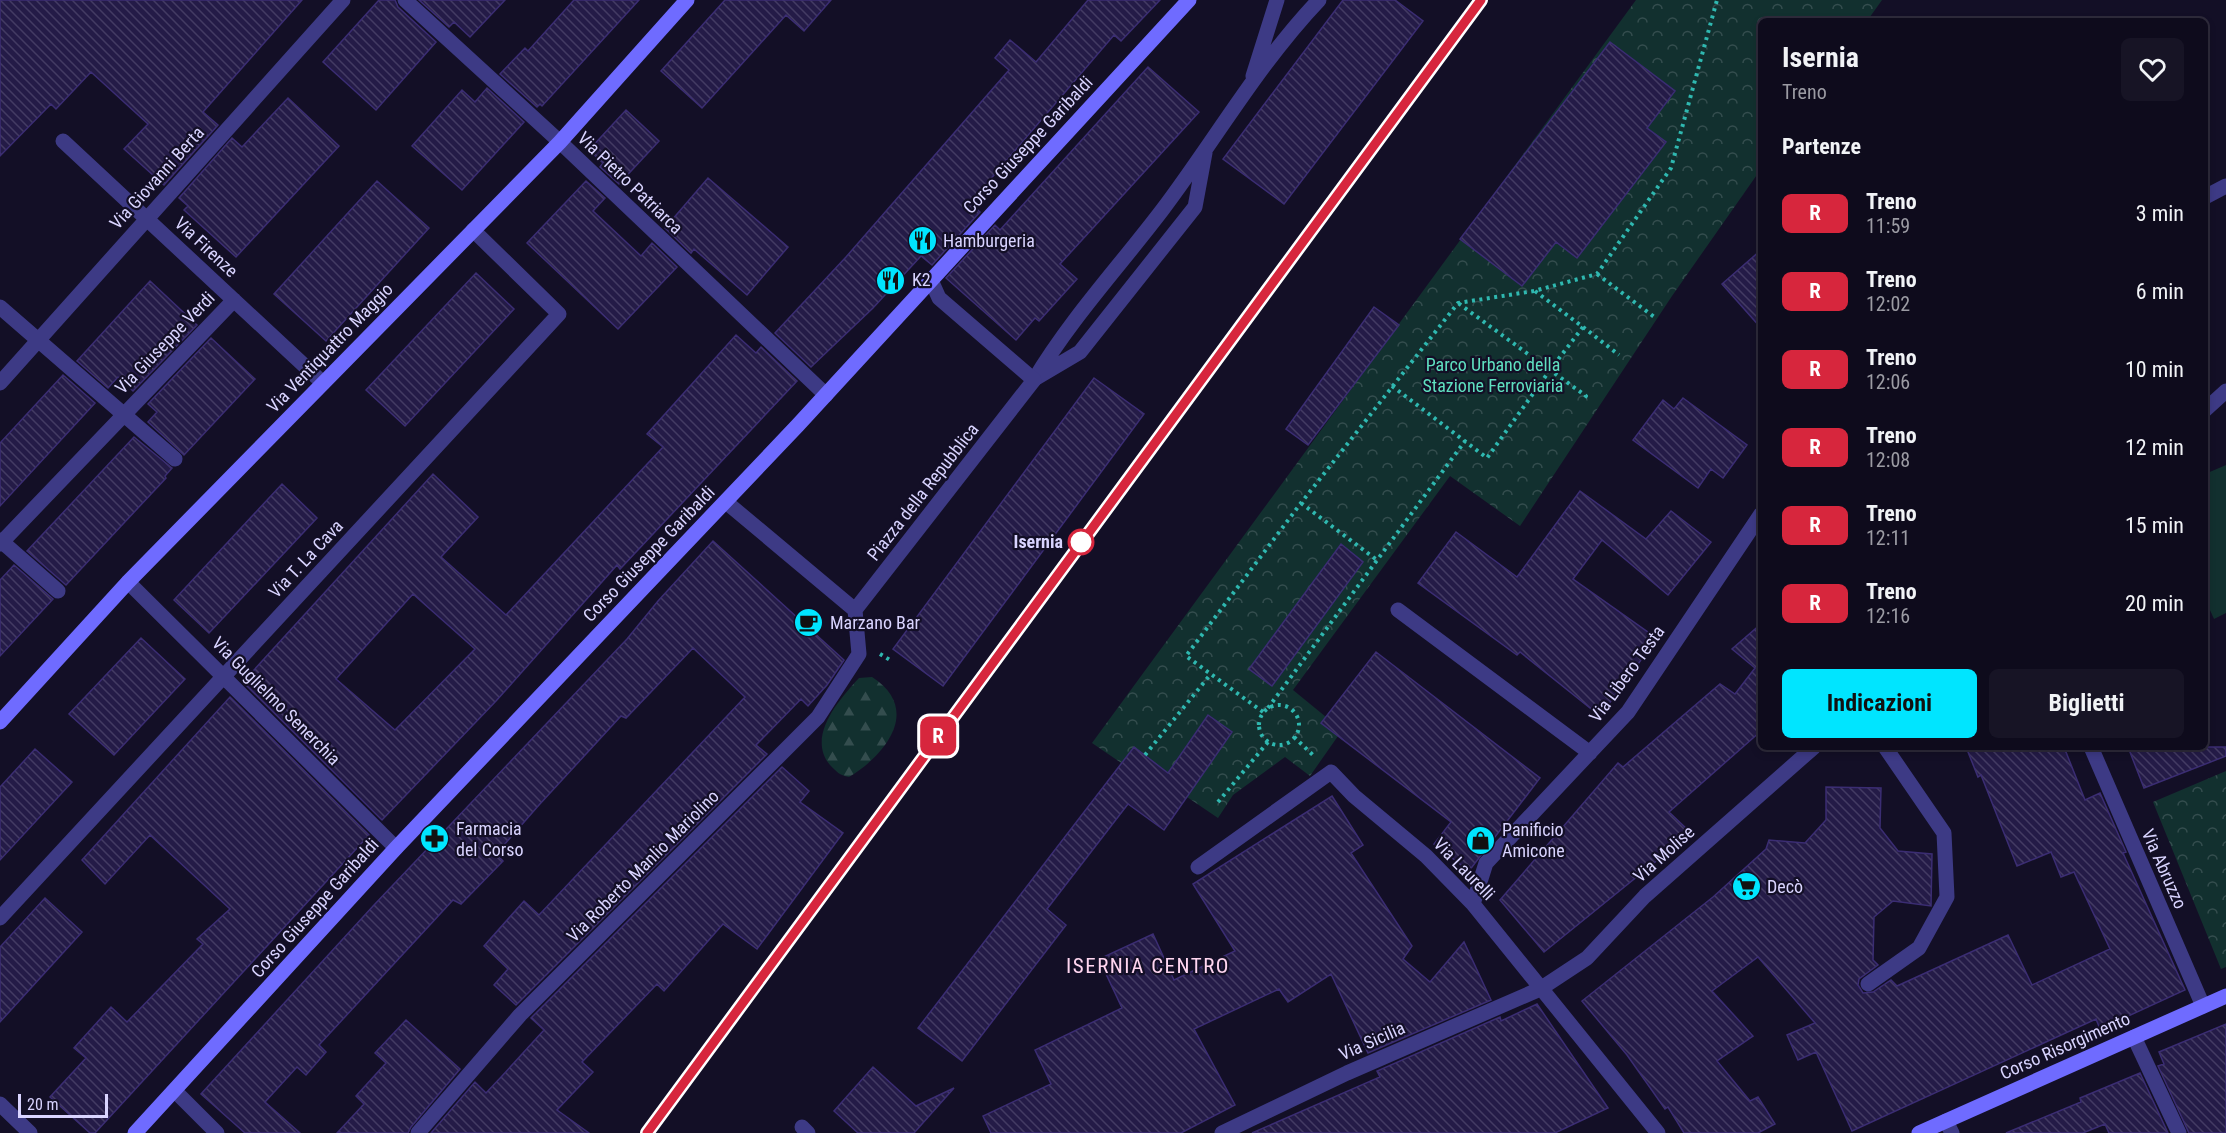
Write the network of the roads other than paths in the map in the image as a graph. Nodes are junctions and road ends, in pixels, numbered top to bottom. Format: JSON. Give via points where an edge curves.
{"nodes":[{"id":1,"x":343,"y":0,"type":"edge"},
{"id":2,"x":405,"y":0,"type":"edge"},
{"id":3,"x":687,"y":0,"type":"edge"},
{"id":4,"x":1189,"y":0,"type":"edge"},
{"id":5,"x":1276,"y":0,"type":"edge"},
{"id":6,"x":1318,"y":0,"type":"edge"},
{"id":7,"x":1251,"y":85,"type":"junction"},
{"id":8,"x":63,"y":141,"type":"dead end"},
{"id":9,"x":560,"y":142,"type":"junction"},
{"id":10,"x":1207,"y":147,"type":"junction"},
{"id":11,"x":2226,"y":186,"type":"edge"},
{"id":12,"x":2208,"y":195,"type":"edge"},
{"id":13,"x":147,"y":219,"type":"junction"},
{"id":14,"x":473,"y":230,"type":"junction"},
{"id":15,"x":931,"y":280,"type":"junction"},
{"id":16,"x":234,"y":300,"type":"junction"},
{"id":17,"x":0,"y":308,"type":"edge"},
{"id":18,"x":37,"y":340,"type":"junction"},
{"id":19,"x":1034,"y":380,"type":"junction"},
{"id":20,"x":323,"y":382,"type":"junction"},
{"id":21,"x":0,"y":383,"type":"edge"},
{"id":22,"x":2226,"y":391,"type":"edge"},
{"id":23,"x":826,"y":395,"type":"junction"},
{"id":24,"x":2208,"y":407,"type":"edge"},
{"id":25,"x":124,"y":414,"type":"junction"},
{"id":26,"x":175,"y":459,"type":"dead end"},
{"id":27,"x":726,"y":502,"type":"junction"},
{"id":28,"x":1758,"y":518,"type":"edge"},
{"id":29,"x":1,"y":542,"type":"edge"},
{"id":30,"x":128,"y":582,"type":"junction"},
{"id":31,"x":58,"y":591,"type":"dead end"},
{"id":32,"x":855,"y":610,"type":"junction"},
{"id":33,"x":1398,"y":610,"type":"dead end"},
{"id":34,"x":223,"y":676,"type":"junction"},
{"id":35,"x":0,"y":722,"type":"edge"},
{"id":36,"x":1811,"y":750,"type":"edge"},
{"id":37,"x":1888,"y":750,"type":"edge"},
{"id":38,"x":2092,"y":750,"type":"edge"},
{"id":39,"x":1590,"y":753,"type":"junction"},
{"id":40,"x":396,"y":848,"type":"junction"},
{"id":41,"x":1198,"y":867,"type":"dead end"},
{"id":42,"x":1473,"y":904,"type":"junction"},
{"id":43,"x":0,"y":918,"type":"edge"},
{"id":44,"x":1868,"y":984,"type":"dead end"},
{"id":45,"x":1540,"y":989,"type":"junction"},
{"id":46,"x":2226,"y":996,"type":"edge"},
{"id":47,"x":2203,"y":1006,"type":"junction"},
{"id":48,"x":2134,"y":1037,"type":"junction"},
{"id":49,"x":175,"y":1091,"type":"junction"},
{"id":50,"x":0,"y":1104,"type":"edge"},
{"id":51,"x":1949,"y":1127,"type":"edge"},
{"id":52,"x":30,"y":1133,"type":"edge"},
{"id":53,"x":135,"y":1133,"type":"edge"},
{"id":54,"x":217,"y":1133,"type":"edge"},
{"id":55,"x":418,"y":1133,"type":"edge"},
{"id":56,"x":1222,"y":1133,"type":"edge"},
{"id":57,"x":1658,"y":1133,"type":"edge"},
{"id":58,"x":1919,"y":1133,"type":"edge"},
{"id":59,"x":2179,"y":1133,"type":"edge"}],
"edges":[{"from":1,"to":13,"type":"street","name":"Via Giovanni Berta"},
{"from":2,"to":9,"type":"street","name":"Via Pietro Patriarca"},
{"from":3,"to":9,"type":"main road","name":"Via Ventiquattro Maggio"},
{"from":4,"to":15,"type":"main road","name":"Corso Giuseppe Garibaldi"},
{"from":5,"to":7,"type":"street"},
{"from":6,"to":7,"type":"street"},
{"from":7,"to":10,"type":"street"},
{"from":8,"to":13,"type":"street","name":"Via Firenze"},
{"from":9,"to":14,"type":"main road","name":"Via Ventiquattro Maggio"},
{"from":9,"to":23,"type":"street","name":"Via Pietro Patriarca"},
{"from":10,"to":19,"type":"street","via":[[1060,337]]},
{"from":10,"to":19,"type":"street","via":[[1195,207],[1080,352]]},
{"from":11,"to":12,"type":"street"},
{"from":13,"to":16,"type":"street","name":"Via Firenze"},
{"from":13,"to":18,"type":"street","name":"Via Giovanni Berta"},
{"from":14,"to":20,"type":"main road","name":"Via Ventiquattro Maggio"},
{"from":14,"to":34,"type":"street","name":"Via T. La Cava","via":[[559,314]]},
{"from":15,"to":19,"type":"street","via":[[939,298]]},
{"from":15,"to":23,"type":"main road","name":"Corso Giuseppe Garibaldi"},
{"from":16,"to":20,"type":"street","name":"Via Firenze"},
{"from":16,"to":25,"type":"street","name":"Via Giuseppe Verdi"},
{"from":17,"to":18,"type":"street","name":"Via Giuseppe Verdi"},
{"from":18,"to":21,"type":"street","name":"Via Giovanni Berta"},
{"from":18,"to":25,"type":"street","name":"Via Giuseppe Verdi"},
{"from":19,"to":32,"type":"street","name":"Piazza della Repubblica"},
{"from":20,"to":30,"type":"main road","name":"Via Ventiquattro Maggio"},
{"from":22,"to":24,"type":"street"},
{"from":23,"to":27,"type":"main road","name":"Corso Giuseppe Garibaldi"},
{"from":25,"to":26,"type":"street","name":"Via Giuseppe Verdi"},
{"from":25,"to":29,"type":"street","name":"Via Giuseppe Verdi"},
{"from":27,"to":32,"type":"street"},
{"from":27,"to":40,"type":"main road","name":"Corso Giuseppe Garibaldi"},
{"from":28,"to":39,"type":"street","name":"Via Libero Testa","via":[[1628,712]]},
{"from":29,"to":31,"type":"street","name":"Via Giuseppe Verdi"},
{"from":30,"to":34,"type":"street","name":"Via Guglielmo Senerchia"},
{"from":30,"to":35,"type":"main road","name":"Via Ventiquattro Maggio"},
{"from":32,"to":55,"type":"street","name":"Via Roberto Manlio Mariolino","via":[[859,654],[818,717],[520,1015]]},
{"from":33,"to":39,"type":"street"},
{"from":34,"to":40,"type":"street","name":"Via Guglielmo Senerchia"},
{"from":34,"to":43,"type":"street","name":"Via T. La Cava"},
{"from":36,"to":45,"type":"street","name":"Via Molise","via":[[1645,896],[1587,958]]},
{"from":37,"to":44,"type":"street","via":[[1944,833],[1947,897],[1918,948]]},
{"from":38,"to":47,"type":"street","name":"Via Abruzzo"},
{"from":39,"to":42,"type":"street","name":"Via Libero Testa","via":[[1486,863]]},
{"from":40,"to":49,"type":"main road","name":"Corso Giuseppe Garibaldi"},
{"from":41,"to":42,"type":"street","name":"Via Laurelli","via":[[1330,772],[1426,856]]},
{"from":42,"to":45,"type":"street","name":"Via Laurelli"},
{"from":45,"to":56,"type":"street","name":"Via Sicilia","via":[[1347,1073]]},
{"from":45,"to":57,"type":"street","name":"Via Laurelli"},
{"from":46,"to":47,"type":"main road","name":"Corso Risorgimento"},
{"from":47,"to":48,"type":"main road","name":"Corso Risorgimento"},
{"from":48,"to":51,"type":"main road","name":"Corso Risorgimento"},
{"from":48,"to":59,"type":"street"},
{"from":49,"to":53,"type":"main road","name":"Corso Giuseppe Garibaldi"},
{"from":49,"to":54,"type":"street"},
{"from":50,"to":52,"type":"street"},
{"from":51,"to":58,"type":"main road","name":"Corso Risorgimento"}]}
